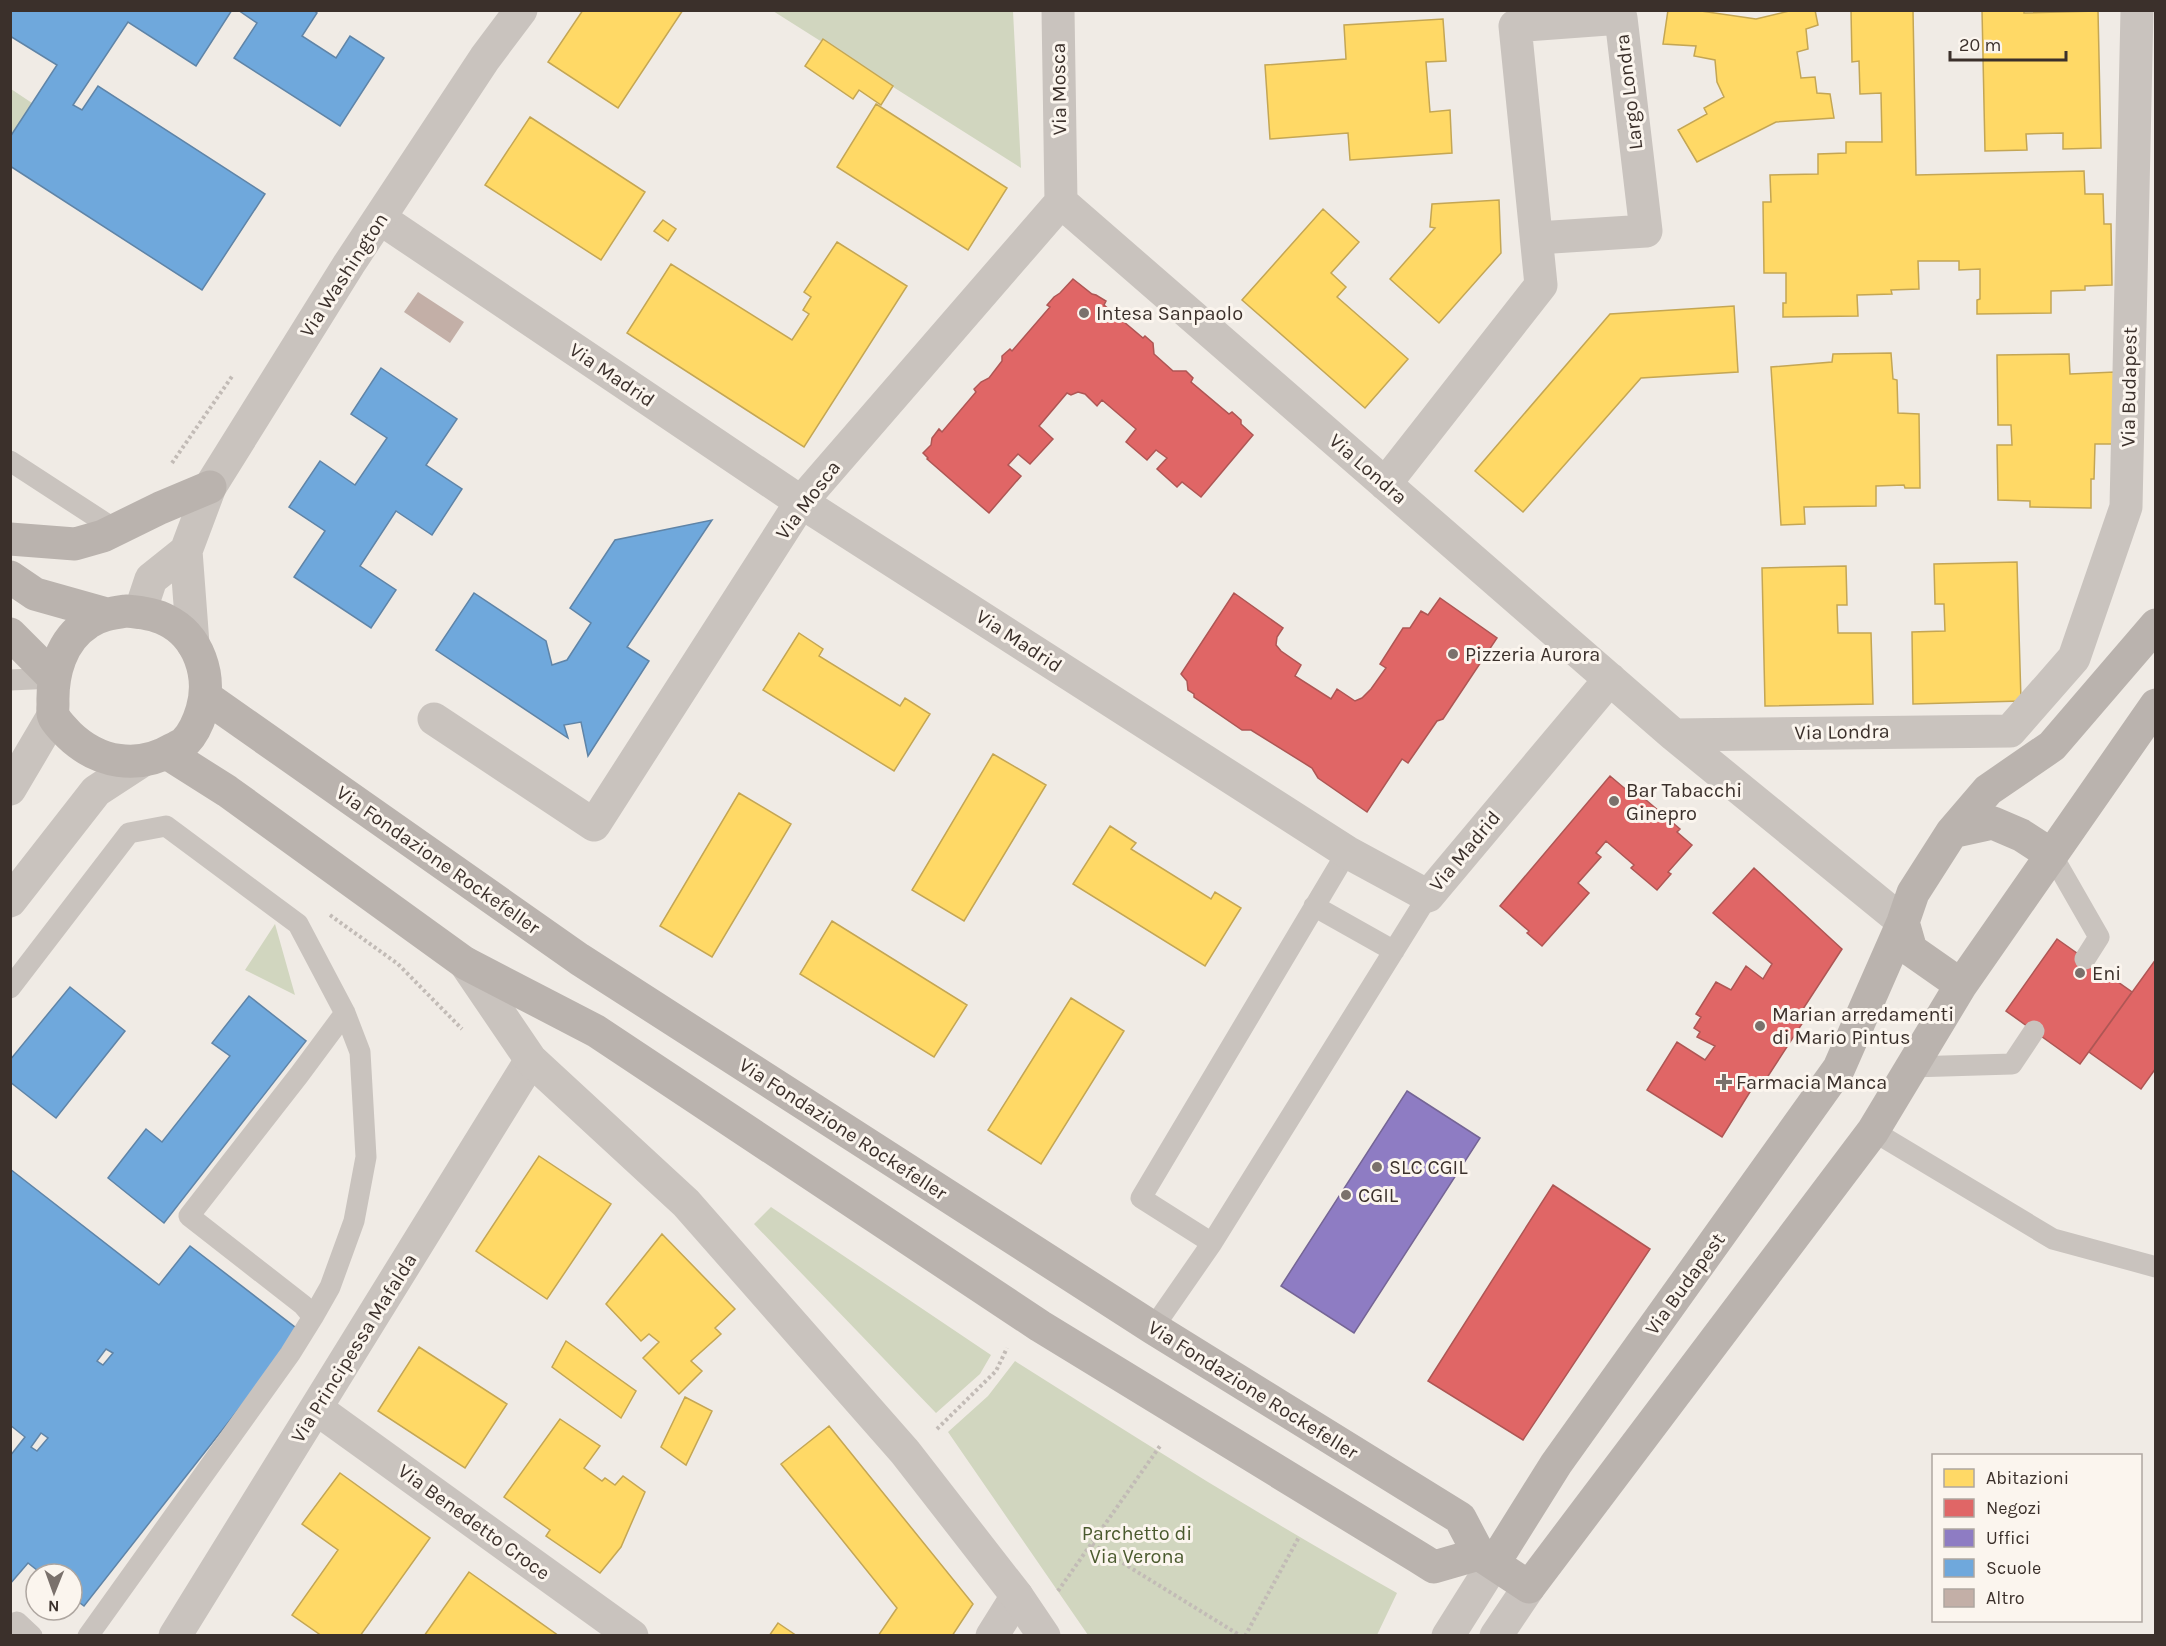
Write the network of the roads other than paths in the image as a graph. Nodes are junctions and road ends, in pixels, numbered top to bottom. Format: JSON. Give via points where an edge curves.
{"nodes":[{"id":1,"x":521,"y":10,"type":"edge"},
{"id":2,"x":1058,"y":10,"type":"edge"},
{"id":3,"x":2137,"y":10,"type":"edge"},
{"id":4,"x":1061,"y":202,"type":"junction"},
{"id":5,"x":381,"y":219,"type":"junction"},
{"id":6,"x":1537,"y":238,"type":"junction"},
{"id":7,"x":10,"y":461,"type":"edge"},
{"id":8,"x":1385,"y":484,"type":"junction"},
{"id":9,"x":210,"y":487,"type":"junction"},
{"id":10,"x":801,"y":502,"type":"junction"},
{"id":11,"x":116,"y":530,"type":"junction"},
{"id":12,"x":10,"y":539,"type":"edge"},
{"id":13,"x":186,"y":551,"type":"junction"},
{"id":14,"x":10,"y":577,"type":"edge"},
{"id":15,"x":140,"y":612,"type":"junction"},
{"id":16,"x":106,"y":614,"type":"junction"},
{"id":17,"x":2156,"y":625,"type":"edge"},
{"id":18,"x":10,"y":634,"type":"edge"},
{"id":19,"x":194,"y":644,"type":"junction"},
{"id":20,"x":54,"y":678,"type":"junction"},
{"id":21,"x":1610,"y":679,"type":"junction"},
{"id":22,"x":10,"y":680,"type":"edge"},
{"id":23,"x":206,"y":697,"type":"junction"},
{"id":24,"x":2156,"y":705,"type":"edge"},
{"id":25,"x":53,"y":716,"type":"junction"},
{"id":26,"x":434,"y":719,"type":"dead end"},
{"id":27,"x":2010,"y":731,"type":"joint"},
{"id":28,"x":1674,"y":735,"type":"junction"},
{"id":29,"x":154,"y":757,"type":"junction"},
{"id":30,"x":10,"y":789,"type":"edge"},
{"id":31,"x":1952,"y":832,"type":"junction"},
{"id":32,"x":1347,"y":852,"type":"junction"},
{"id":33,"x":2052,"y":855,"type":"junction"},
{"id":34,"x":1428,"y":896,"type":"junction"},
{"id":35,"x":10,"y":901,"type":"edge"},
{"id":36,"x":1314,"y":906,"type":"junction"},
{"id":37,"x":1903,"y":922,"type":"junction"},
{"id":38,"x":1394,"y":951,"type":"junction"},
{"id":39,"x":2085,"y":959,"type":"dead end"},
{"id":40,"x":465,"y":963,"type":"junction"},
{"id":41,"x":1961,"y":985,"type":"junction"},
{"id":42,"x":10,"y":988,"type":"edge"},
{"id":43,"x":345,"y":1013,"type":"junction"},
{"id":44,"x":2034,"y":1031,"type":"dead end"},
{"id":45,"x":531,"y":1060,"type":"junction"},
{"id":46,"x":1911,"y":1067,"type":"junction"},
{"id":47,"x":1873,"y":1131,"type":"junction"},
{"id":48,"x":1212,"y":1243,"type":"junction"},
{"id":49,"x":2156,"y":1267,"type":"edge"},
{"id":50,"x":313,"y":1317,"type":"junction"},
{"id":51,"x":1153,"y":1328,"type":"junction"},
{"id":52,"x":317,"y":1409,"type":"junction"},
{"id":53,"x":1486,"y":1559,"type":"junction"},
{"id":54,"x":1530,"y":1587,"type":"junction"},
{"id":55,"x":1017,"y":1596,"type":"junction"},
{"id":56,"x":10,"y":1630,"type":"edge"},
{"id":57,"x":32,"y":1635,"type":"edge"},
{"id":58,"x":88,"y":1635,"type":"edge"},
{"id":59,"x":175,"y":1635,"type":"edge"},
{"id":60,"x":632,"y":1635,"type":"edge"},
{"id":61,"x":992,"y":1635,"type":"edge"},
{"id":62,"x":1044,"y":1635,"type":"edge"},
{"id":63,"x":1448,"y":1635,"type":"edge"},
{"id":64,"x":1496,"y":1635,"type":"edge"}],
"edges":[{"from":1,"to":5,"type":"street","name":"Via Washington","via":[[485,58]]},
{"from":2,"to":4,"type":"street","name":"Via Mosca"},
{"from":3,"to":27,"type":"street","name":"Via Budapest","via":[[2126,507],[2074,658]]},
{"from":4,"to":8,"type":"street","name":"Via Londra"},
{"from":4,"to":10,"type":"street","name":"Via Mosca"},
{"from":5,"to":9,"type":"street","name":"Via Washington"},
{"from":5,"to":10,"type":"street","name":"Via Madrid"},
{"from":6,"to":6,"type":"street","name":"Largo Londra","via":[[1515,26],[1621,18],[1646,231]]},
{"from":6,"to":8,"type":"street","name":"Largo Londra","via":[[1541,285]]},
{"from":7,"to":11,"type":"lane"},
{"from":8,"to":21,"type":"street","name":"Via Londra"},
{"from":9,"to":11,"type":"main road"},
{"from":9,"to":13,"type":"street","name":"Via Washington"},
{"from":10,"to":26,"type":"street","name":"Via Mosca","via":[[594,825]]},
{"from":10,"to":32,"type":"street","name":"Via Madrid"},
{"from":11,"to":12,"type":"main road","via":[[75,544]]},
{"from":13,"to":15,"type":"street","via":[[151,579]]},
{"from":13,"to":19,"type":"street","name":"Via Washington"},
{"from":14,"to":16,"type":"main road","via":[[35,594]]},
{"from":15,"to":16,"type":"main road"},
{"from":15,"to":19,"type":"main road","via":[[165,619]]},
{"from":16,"to":20,"type":"main road","via":[[71,638],[59,658]]},
{"from":17,"to":31,"type":"main road","via":[[2052,746],[1988,790]]},
{"from":18,"to":20,"type":"main road"},
{"from":19,"to":23,"type":"main road","via":[[202,660]]},
{"from":20,"to":22,"type":"lane"},
{"from":20,"to":25,"type":"main road"},
{"from":21,"to":28,"type":"street","name":"Via Londra"},
{"from":21,"to":34,"type":"street","name":"Via Madrid"},
{"from":23,"to":29,"type":"main road","via":[[199,720],[185,741]]},
{"from":23,"to":51,"type":"main road","name":"Via Fondazione Rockefeller","via":[[579,959]]},
{"from":24,"to":33,"type":"main road"},
{"from":25,"to":29,"type":"main road","via":[[69,735],[108,759],[125,762]]},
{"from":25,"to":30,"type":"street"},
{"from":27,"to":28,"type":"street","name":"Via Londra"},
{"from":28,"to":37,"type":"street","name":"Via Londra"},
{"from":29,"to":35,"type":"street","via":[[96,791]]},
{"from":29,"to":40,"type":"main road","via":[[227,790]]},
{"from":31,"to":33,"type":"main road","via":[[1993,823]]},
{"from":31,"to":37,"type":"main road","name":"Via Budapest","via":[[1913,893]]},
{"from":32,"to":34,"type":"street","name":"Via Madrid"},
{"from":32,"to":36,"type":"lane"},
{"from":33,"to":39,"type":"lane","via":[[2099,938]]},
{"from":33,"to":41,"type":"main road"},
{"from":34,"to":38,"type":"lane"},
{"from":36,"to":38,"type":"lane"},
{"from":36,"to":48,"type":"lane","via":[[1141,1198]]},
{"from":37,"to":41,"type":"main road","via":[[1911,950]]},
{"from":37,"to":53,"type":"main road","name":"Via Budapest","via":[[1839,1068]]},
{"from":38,"to":48,"type":"lane"},
{"from":40,"to":45,"type":"street"},
{"from":40,"to":53,"type":"main road","via":[[596,1031],[1040,1326],[1434,1567]]},
{"from":41,"to":46,"type":"main road"},
{"from":42,"to":43,"type":"lane","via":[[129,833],[166,826],[298,924]]},
{"from":43,"to":50,"type":"lane","via":[[360,1052],[366,1157],[354,1221],[330,1287]]},
{"from":43,"to":50,"type":"lane","via":[[189,1216]]},
{"from":44,"to":46,"type":"lane","via":[[2012,1064]]},
{"from":45,"to":52,"type":"street","name":"Via Principessa Mafalda"},
{"from":45,"to":55,"type":"street","via":[[686,1203],[905,1452]]},
{"from":46,"to":47,"type":"main road"},
{"from":47,"to":49,"type":"lane","via":[[2053,1239]]},
{"from":47,"to":54,"type":"main road"},
{"from":48,"to":51,"type":"lane"},
{"from":50,"to":58,"type":"lane"},
{"from":51,"to":53,"type":"main road","name":"Via Fondazione Rockefeller","via":[[1460,1518]]},
{"from":52,"to":59,"type":"street","name":"Via Principessa Mafalda"},
{"from":52,"to":60,"type":"street","name":"Via Benedetto Croce"},
{"from":53,"to":54,"type":"main road","name":"Via Fondazione Rockefeller"},
{"from":53,"to":63,"type":"street","name":"Via Budapest"},
{"from":54,"to":64,"type":"street"},
{"from":55,"to":61,"type":"street"},
{"from":55,"to":62,"type":"street"},
{"from":56,"to":57,"type":"lane","via":[[17,1622]]}]}
